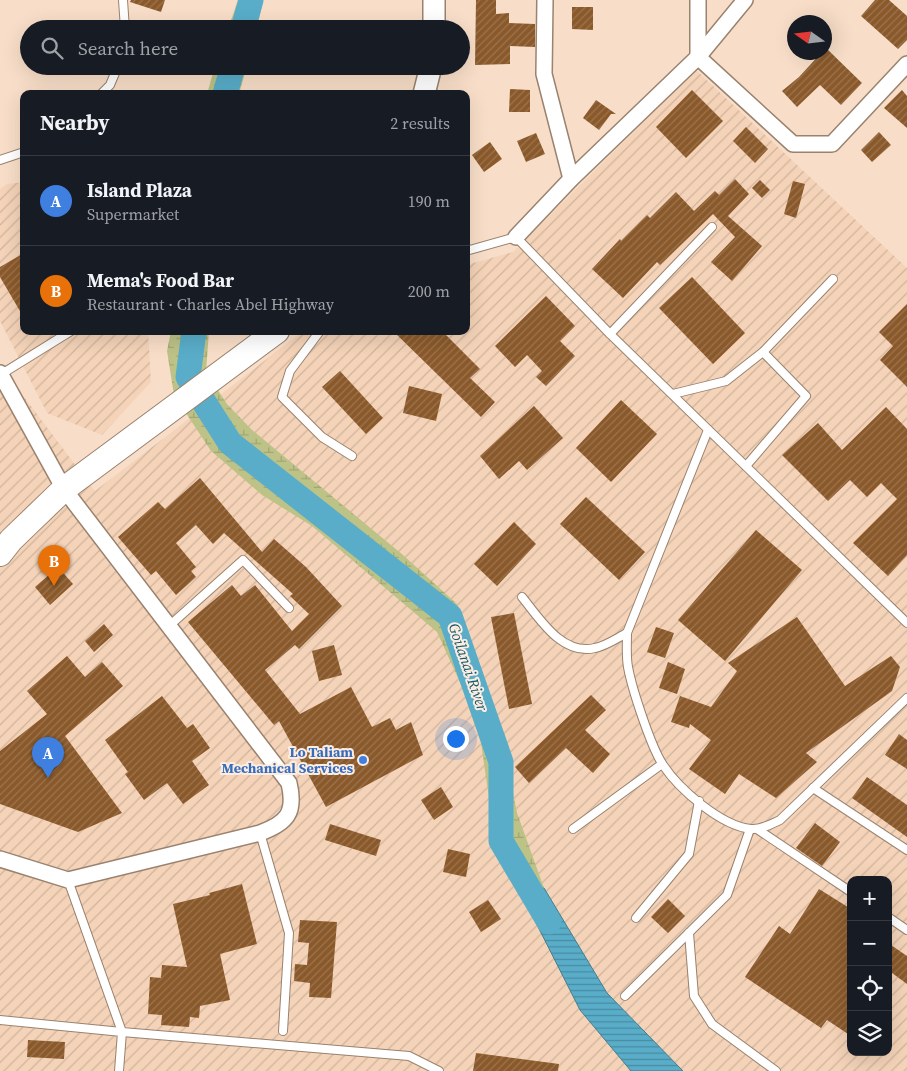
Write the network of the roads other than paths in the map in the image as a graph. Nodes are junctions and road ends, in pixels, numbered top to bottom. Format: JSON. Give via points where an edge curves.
{"nodes":[{"id":1,"x":123,"y":0,"type":"edge"},
{"id":2,"x":434,"y":0,"type":"edge"},
{"id":3,"x":545,"y":0,"type":"edge"},
{"id":4,"x":698,"y":0,"type":"edge"},
{"id":5,"x":745,"y":0,"type":"edge"},
{"id":6,"x":124,"y":20,"type":"edge"},
{"id":7,"x":434,"y":20,"type":"edge"},
{"id":8,"x":698,"y":57,"type":"junction"},
{"id":9,"x":907,"y":64,"type":"edge"},
{"id":10,"x":114,"y":75,"type":"edge"},
{"id":11,"x":429,"y":75,"type":"edge"},
{"id":12,"x":105,"y":90,"type":"edge"},
{"id":13,"x":425,"y":90,"type":"edge"},
{"id":14,"x":20,"y":153,"type":"edge"},
{"id":15,"x":0,"y":160,"type":"edge"},
{"id":16,"x":571,"y":179,"type":"junction"},
{"id":17,"x":712,"y":226,"type":"dead end"},
{"id":18,"x":516,"y":237,"type":"junction"},
{"id":19,"x":470,"y":250,"type":"edge"},
{"id":20,"x":833,"y":279,"type":"dead end"},
{"id":21,"x":610,"y":334,"type":"junction"},
{"id":22,"x":64,"y":335,"type":"edge"},
{"id":23,"x":271,"y":335,"type":"edge"},
{"id":24,"x":317,"y":335,"type":"edge"},
{"id":25,"x":763,"y":352,"type":"junction"},
{"id":26,"x":1,"y":375,"type":"edge"},
{"id":27,"x":673,"y":394,"type":"junction"},
{"id":28,"x":708,"y":430,"type":"junction"},
{"id":29,"x":352,"y":456,"type":"dead end"},
{"id":30,"x":746,"y":466,"type":"junction"},
{"id":31,"x":64,"y":489,"type":"junction"},
{"id":32,"x":0,"y":554,"type":"edge"},
{"id":33,"x":522,"y":597,"type":"dead end"},
{"id":34,"x":289,"y":608,"type":"dead end"},
{"id":35,"x":907,"y":623,"type":"edge"},
{"id":36,"x":169,"y":626,"type":"junction"},
{"id":37,"x":627,"y":633,"type":"junction"},
{"id":38,"x":907,"y":698,"type":"edge"},
{"id":39,"x":662,"y":764,"type":"junction"},
{"id":40,"x":813,"y":788,"type":"junction"},
{"id":41,"x":699,"y":801,"type":"junction"},
{"id":42,"x":573,"y":829,"type":"dead end"},
{"id":43,"x":753,"y":829,"type":"junction"},
{"id":44,"x":260,"y":833,"type":"junction"},
{"id":45,"x":907,"y":850,"type":"edge"},
{"id":46,"x":0,"y":858,"type":"edge"},
{"id":47,"x":68,"y":880,"type":"junction"},
{"id":48,"x":847,"y":889,"type":"edge"},
{"id":49,"x":636,"y":918,"type":"dead end"},
{"id":50,"x":892,"y":920,"type":"edge"},
{"id":51,"x":907,"y":930,"type":"edge"},
{"id":52,"x":689,"y":933,"type":"junction"},
{"id":53,"x":625,"y":996,"type":"dead end"},
{"id":54,"x":0,"y":1020,"type":"edge"},
{"id":55,"x":283,"y":1031,"type":"dead end"},
{"id":56,"x":122,"y":1032,"type":"junction"},
{"id":57,"x":119,"y":1071,"type":"edge"},
{"id":58,"x":439,"y":1071,"type":"edge"},
{"id":59,"x":776,"y":1071,"type":"edge"}],
"edges":[{"from":1,"to":6,"type":"lane"},
{"from":2,"to":7,"type":"main road"},
{"from":3,"to":16,"type":"street","via":[[544,74]]},
{"from":4,"to":8,"type":"street"},
{"from":5,"to":8,"type":"street"},
{"from":8,"to":9,"type":"street","via":[[793,144],[832,144]]},
{"from":8,"to":16,"type":"street"},
{"from":10,"to":12,"type":"lane"},
{"from":11,"to":13,"type":"main road"},
{"from":14,"to":15,"type":"lane"},
{"from":16,"to":18,"type":"street"},
{"from":17,"to":21,"type":"lane"},
{"from":18,"to":19,"type":"lane"},
{"from":18,"to":21,"type":"lane"},
{"from":20,"to":25,"type":"lane"},
{"from":21,"to":27,"type":"lane"},
{"from":22,"to":26,"type":"lane"},
{"from":23,"to":31,"type":"main road"},
{"from":24,"to":29,"type":"lane","via":[[290,371],[282,397],[322,437]]},
{"from":25,"to":27,"type":"lane","via":[[726,381]]},
{"from":25,"to":30,"type":"lane","via":[[806,396]]},
{"from":26,"to":31,"type":"street"},
{"from":27,"to":28,"type":"lane"},
{"from":28,"to":30,"type":"lane"},
{"from":28,"to":37,"type":"lane"},
{"from":30,"to":35,"type":"lane"},
{"from":31,"to":32,"type":"main road"},
{"from":31,"to":36,"type":"street"},
{"from":33,"to":37,"type":"lane","via":[[556,637],[578,650],[596,648]]},
{"from":34,"to":36,"type":"lane","via":[[243,560]]},
{"from":36,"to":44,"type":"street","via":[[288,783],[292,794],[287,818],[278,826]]},
{"from":37,"to":39,"type":"lane","via":[[628,666],[643,717]]},
{"from":38,"to":40,"type":"lane"},
{"from":39,"to":41,"type":"lane"},
{"from":39,"to":42,"type":"lane"},
{"from":40,"to":43,"type":"lane","via":[[780,820]]},
{"from":40,"to":45,"type":"lane"},
{"from":41,"to":43,"type":"lane","via":[[732,823]]},
{"from":41,"to":49,"type":"lane","via":[[689,854]]},
{"from":43,"to":48,"type":"lane"},
{"from":43,"to":52,"type":"lane","via":[[727,895]]},
{"from":44,"to":47,"type":"street"},
{"from":44,"to":55,"type":"lane","via":[[289,933]]},
{"from":46,"to":47,"type":"street"},
{"from":47,"to":56,"type":"lane"},
{"from":50,"to":51,"type":"lane"},
{"from":52,"to":53,"type":"lane"},
{"from":52,"to":59,"type":"lane","via":[[694,996],[712,1024]]},
{"from":54,"to":56,"type":"lane"},
{"from":56,"to":57,"type":"lane"},
{"from":56,"to":58,"type":"lane","via":[[409,1056]]}]}
